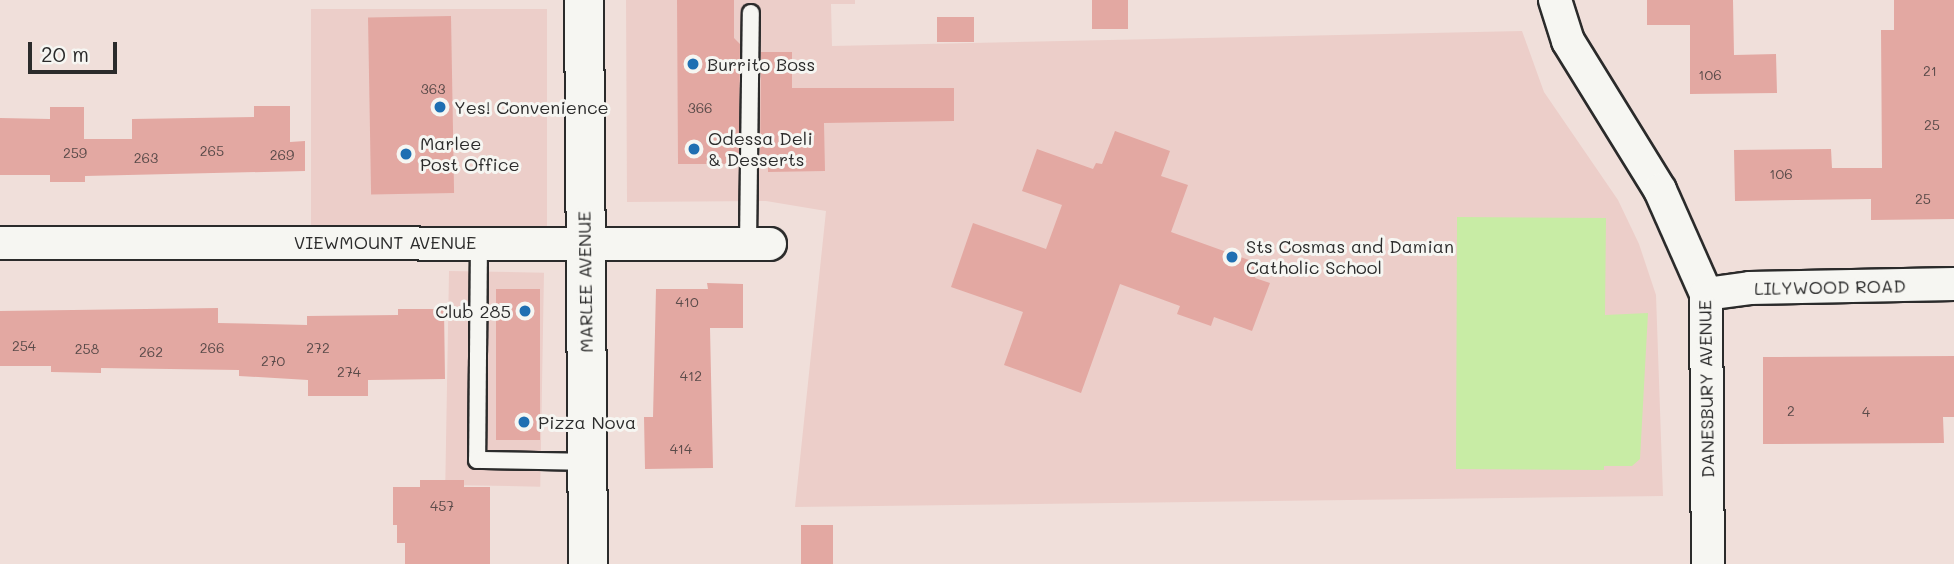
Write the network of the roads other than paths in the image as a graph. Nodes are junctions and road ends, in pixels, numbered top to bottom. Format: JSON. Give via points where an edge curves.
{"nodes":[{"id":1,"x":584,"y":0,"type":"edge"},
{"id":2,"x":1555,"y":0,"type":"edge"},
{"id":3,"x":751,"y":13,"type":"dead end"},
{"id":4,"x":585,"y":240,"type":"junction"},
{"id":5,"x":479,"y":242,"type":"junction"},
{"id":6,"x":0,"y":243,"type":"edge"},
{"id":7,"x":759,"y":244,"type":"joint"},
{"id":8,"x":1954,"y":284,"type":"edge"},
{"id":9,"x":1706,"y":294,"type":"junction"},
{"id":10,"x":587,"y":462,"type":"junction"},
{"id":11,"x":588,"y":564,"type":"edge"},
{"id":12,"x":1708,"y":564,"type":"edge"}],
"edges":[{"from":1,"to":4,"type":"street","name":"MARLEE AVENUE"},
{"from":2,"to":9,"type":"street","name":"DANESBURY AVENUE","via":[[1573,51],[1660,190]]},
{"from":3,"to":7,"type":"lane"},
{"from":4,"to":5,"type":"street","name":"VIEWMOUNT AVENUE"},
{"from":4,"to":7,"type":"street","name":"VIEWMOUNT AVENUE"},
{"from":4,"to":10,"type":"street","name":"MARLEE AVENUE"},
{"from":5,"to":6,"type":"street","name":"VIEWMOUNT AVENUE"},
{"from":5,"to":10,"type":"lane","via":[[477,460]]},
{"from":8,"to":9,"type":"street","name":"LILYWOOD ROAD","via":[[1750,288]]},
{"from":9,"to":12,"type":"street","name":"DANESBURY AVENUE"},
{"from":10,"to":11,"type":"street","name":"MARLEE AVENUE"}]}
